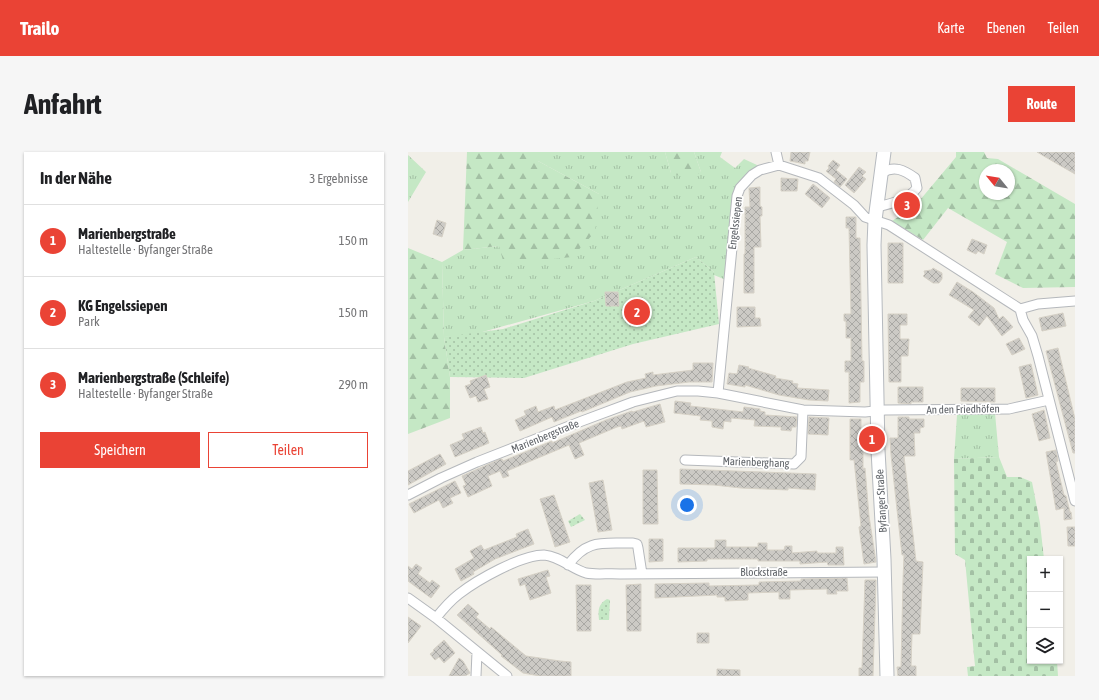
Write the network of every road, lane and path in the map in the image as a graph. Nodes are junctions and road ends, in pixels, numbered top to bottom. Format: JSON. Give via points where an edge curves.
{"nodes":[{"id":1,"x":776,"y":152,"type":"edge"},
{"id":2,"x":884,"y":152,"type":"edge"},
{"id":3,"x":779,"y":165,"type":"junction"},
{"id":4,"x":882,"y":172,"type":"junction"},
{"id":5,"x":876,"y":213,"type":"junction"},
{"id":6,"x":1075,"y":301,"type":"edge"},
{"id":7,"x":1020,"y":309,"type":"junction"},
{"id":8,"x":718,"y":393,"type":"junction"},
{"id":9,"x":1049,"y":400,"type":"junction"},
{"id":10,"x":804,"y":410,"type":"junction"},
{"id":11,"x":877,"y":411,"type":"junction"},
{"id":12,"x":685,"y":460,"type":"dead end"},
{"id":13,"x":408,"y":495,"type":"edge"},
{"id":14,"x":1075,"y":501,"type":"edge"},
{"id":15,"x":568,"y":566,"type":"junction"},
{"id":16,"x":885,"y":572,"type":"junction"},
{"id":17,"x":642,"y":574,"type":"junction"},
{"id":18,"x":408,"y":598,"type":"edge"},
{"id":19,"x":436,"y":618,"type":"junction"},
{"id":20,"x":477,"y":652,"type":"junction"},
{"id":21,"x":476,"y":676,"type":"edge"},
{"id":22,"x":507,"y":676,"type":"edge"},
{"id":23,"x":887,"y":676,"type":"edge"}],
"edges":[{"from":1,"to":3,"type":"street"},
{"from":2,"to":4,"type":"street","name":"Byfanger Straße"},
{"from":3,"to":5,"type":"street","via":[[819,178],[854,205],[865,217]]},
{"from":3,"to":8,"type":"street","name":"Engelssiepen","via":[[752,175],[740,188],[737,196]]},
{"from":4,"to":5,"type":"street","name":"Byfanger Straße"},
{"from":4,"to":5,"type":"street","via":[[892,168],[899,169],[915,178],[917,188],[912,195]]},
{"from":5,"to":7,"type":"street","via":[[889,225]]},
{"from":5,"to":11,"type":"street","name":"Byfanger Straße","via":[[874,245]]},
{"from":6,"to":7,"type":"street","via":[[1038,304]]},
{"from":7,"to":9,"type":"street","via":[[1032,336]]},
{"from":8,"to":10,"type":"street","name":"Marienbergstraße"},
{"from":8,"to":13,"type":"street","name":"Marienbergstraße","via":[[677,392],[633,402],[477,462]]},
{"from":9,"to":11,"type":"street","name":"An den Friedhöfen","via":[[1009,409]]},
{"from":9,"to":14,"type":"street"},
{"from":10,"to":11,"type":"street","name":"Marienbergstraße"},
{"from":10,"to":12,"type":"street","name":"Marienberghang","via":[[801,457],[794,464]]},
{"from":11,"to":16,"type":"street","name":"Byfanger Straße"},
{"from":15,"to":17,"type":"street","name":"Blockstraße","via":[[587,573]]},
{"from":15,"to":17,"type":"street","via":[[585,548],[596,544],[633,543],[637,544]]},
{"from":15,"to":19,"type":"street","name":"Blockstraße","via":[[546,555],[531,556],[507,566],[460,594],[443,608]]},
{"from":16,"to":17,"type":"street","name":"Blockstraße"},
{"from":16,"to":23,"type":"street","name":"Byfanger Straße"},
{"from":18,"to":19,"type":"street"},
{"from":19,"to":20,"type":"street"},
{"from":20,"to":21,"type":"street"},
{"from":20,"to":22,"type":"street"}]}
